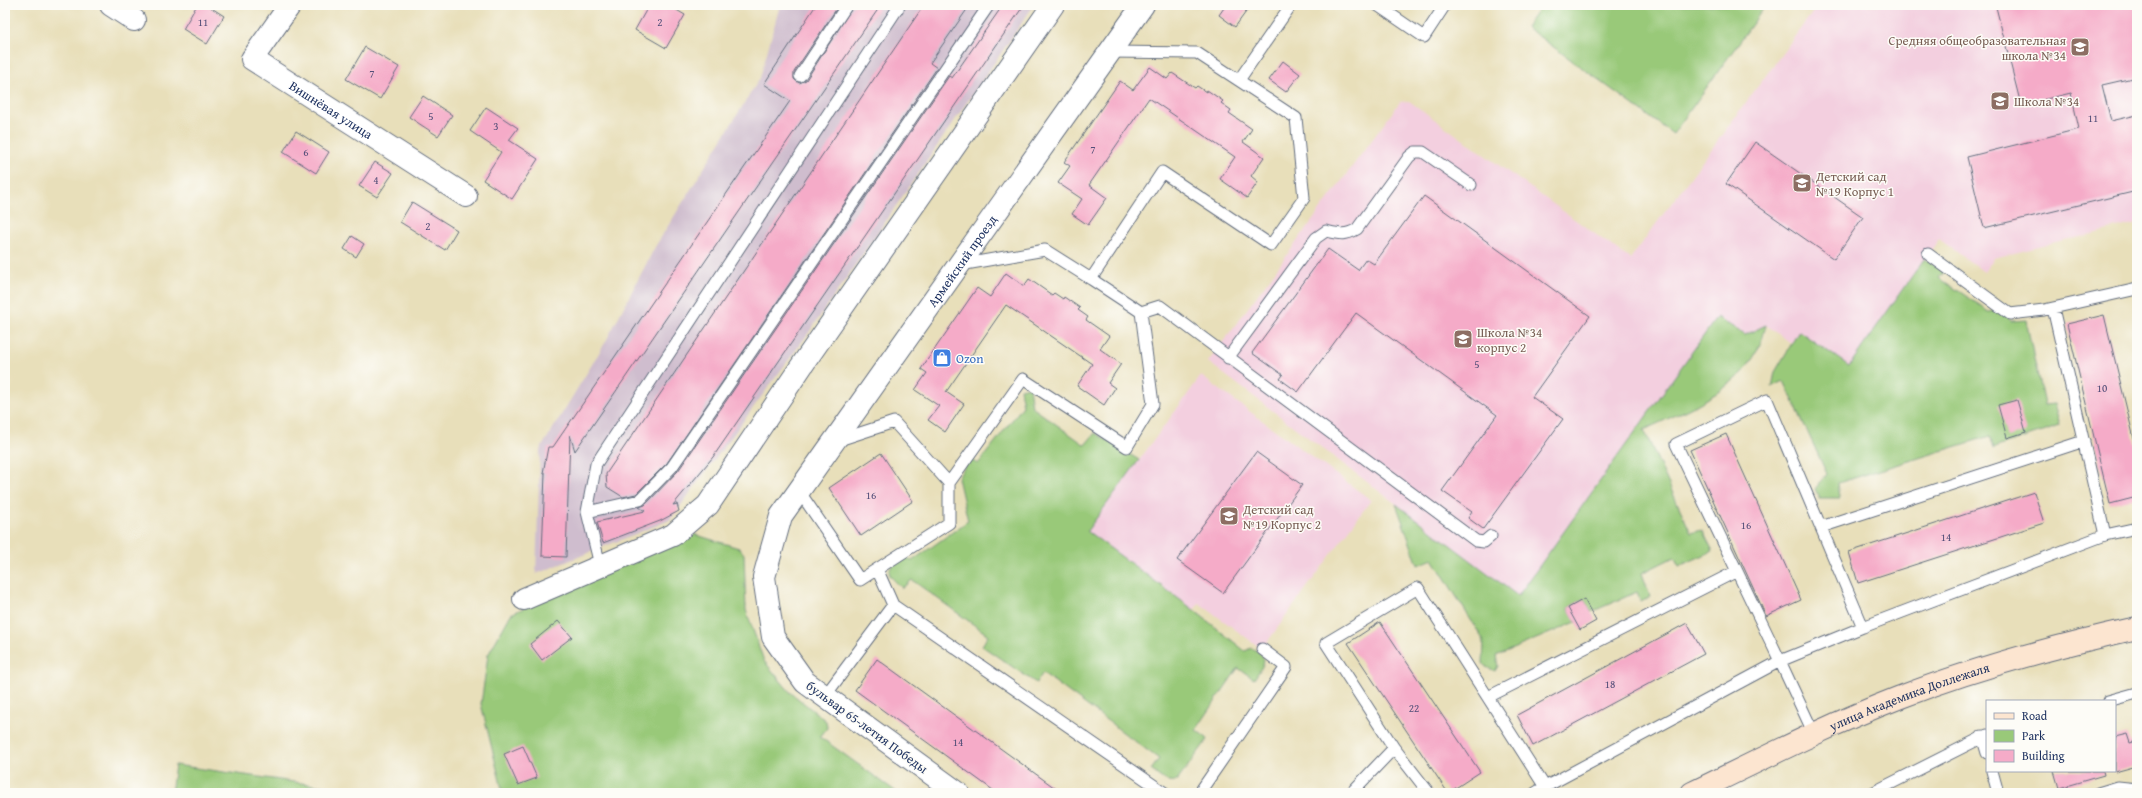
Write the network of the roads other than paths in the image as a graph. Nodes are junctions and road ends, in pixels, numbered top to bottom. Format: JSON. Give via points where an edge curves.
{"nodes":[{"id":1,"x":111,"y":5,"type":"edge"},
{"id":2,"x":290,"y":5,"type":"edge"},
{"id":3,"x":847,"y":5,"type":"edge"},
{"id":4,"x":900,"y":5,"type":"edge"},
{"id":5,"x":989,"y":5,"type":"edge"},
{"id":6,"x":1053,"y":5,"type":"edge"},
{"id":7,"x":1143,"y":5,"type":"edge"},
{"id":8,"x":1291,"y":5,"type":"edge"},
{"id":9,"x":1377,"y":5,"type":"edge"},
{"id":10,"x":1445,"y":5,"type":"edge"},
{"id":11,"x":134,"y":20,"type":"dead end"},
{"id":12,"x":1110,"y":52,"type":"junction"},
{"id":13,"x":800,"y":76,"type":"dead end"},
{"id":14,"x":1239,"y":80,"type":"junction"},
{"id":15,"x":1471,"y":184,"type":"dead end"},
{"id":16,"x":466,"y":196,"type":"dead end"},
{"id":17,"x":1928,"y":254,"type":"dead end"},
{"id":18,"x":959,"y":265,"type":"junction"},
{"id":19,"x":1091,"y":279,"type":"junction"},
{"id":20,"x":2137,"y":289,"type":"edge"},
{"id":21,"x":2053,"y":308,"type":"junction"},
{"id":22,"x":1141,"y":312,"type":"junction"},
{"id":23,"x":1228,"y":358,"type":"junction"},
{"id":24,"x":2084,"y":441,"type":"junction"},
{"id":25,"x":834,"y":442,"type":"junction"},
{"id":26,"x":949,"y":483,"type":"junction"},
{"id":27,"x":799,"y":492,"type":"junction"},
{"id":28,"x":586,"y":512,"type":"junction"},
{"id":29,"x":781,"y":516,"type":"joint"},
{"id":30,"x":1821,"y":527,"type":"junction"},
{"id":31,"x":2137,"y":528,"type":"edge"},
{"id":32,"x":2105,"y":535,"type":"junction"},
{"id":33,"x":1491,"y":536,"type":"dead end"},
{"id":34,"x":600,"y":566,"type":"junction"},
{"id":35,"x":876,"y":569,"type":"junction"},
{"id":36,"x":1737,"y":571,"type":"junction"},
{"id":37,"x":524,"y":599,"type":"dead end"},
{"id":38,"x":893,"y":605,"type":"junction"},
{"id":39,"x":1863,"y":627,"type":"junction"},
{"id":40,"x":2137,"y":628,"type":"edge"},
{"id":41,"x":1262,"y":649,"type":"dead end"},
{"id":42,"x":1780,"y":661,"type":"junction"},
{"id":43,"x":2137,"y":693,"type":"edge"},
{"id":44,"x":825,"y":696,"type":"junction"},
{"id":45,"x":1488,"y":698,"type":"junction"},
{"id":46,"x":2112,"y":700,"type":"edge"},
{"id":47,"x":1814,"y":734,"type":"junction"},
{"id":48,"x":1985,"y":735,"type":"edge"},
{"id":49,"x":1394,"y":748,"type":"junction"},
{"id":50,"x":1992,"y":772,"type":"edge"},
{"id":51,"x":2137,"y":789,"type":"edge"},
{"id":52,"x":1540,"y":790,"type":"edge"},
{"id":53,"x":1203,"y":792,"type":"edge"},
{"id":54,"x":958,"y":793,"type":"edge"},
{"id":55,"x":1165,"y":793,"type":"edge"},
{"id":56,"x":1351,"y":793,"type":"edge"},
{"id":57,"x":1429,"y":793,"type":"edge"},
{"id":58,"x":1692,"y":793,"type":"edge"},
{"id":59,"x":1872,"y":793,"type":"edge"},
{"id":60,"x":1998,"y":793,"type":"edge"},
{"id":61,"x":2098,"y":793,"type":"edge"}],
"edges":[{"from":1,"to":11,"type":"street"},
{"from":2,"to":16,"type":"street","name":"Вишнёвая улица","via":[[252,58]]},
{"from":3,"to":13,"type":"lane"},
{"from":4,"to":28,"type":"lane","via":[[596,464]]},
{"from":5,"to":28,"type":"lane","via":[[672,467],[640,500]]},
{"from":6,"to":34,"type":"street","via":[[807,358],[708,505],[673,535]]},
{"from":7,"to":12,"type":"street","name":"Армейский проезд"},
{"from":8,"to":14,"type":"lane"},
{"from":9,"to":10,"type":"lane","via":[[1424,37]]},
{"from":12,"to":14,"type":"lane","via":[[1197,52]]},
{"from":12,"to":18,"type":"street","name":"Армейский проезд"},
{"from":14,"to":19,"type":"lane","via":[[1296,118],[1304,198],[1271,245],[1162,172]]},
{"from":15,"to":23,"type":"lane","via":[[1423,152],[1415,152],[1357,229],[1340,235],[1326,231],[1316,238]]},
{"from":17,"to":21,"type":"lane","via":[[2010,314]]},
{"from":18,"to":19,"type":"lane","via":[[1045,250]]},
{"from":18,"to":25,"type":"street","name":"Армейский проезд"},
{"from":19,"to":22,"type":"lane"},
{"from":20,"to":21,"type":"lane"},
{"from":21,"to":24,"type":"lane"},
{"from":22,"to":23,"type":"lane","via":[[1160,306]]},
{"from":22,"to":26,"type":"lane","via":[[1153,404],[1127,447],[1023,379]]},
{"from":23,"to":33,"type":"lane","via":[[1476,541],[1484,542]]},
{"from":24,"to":30,"type":"lane"},
{"from":24,"to":32,"type":"lane"},
{"from":25,"to":26,"type":"lane","via":[[894,422]]},
{"from":25,"to":27,"type":"street","name":"Армейский проезд"},
{"from":26,"to":35,"type":"lane","via":[[949,523]]},
{"from":27,"to":29,"type":"street","name":"Армейский проезд"},
{"from":27,"to":35,"type":"lane","via":[[860,580]]},
{"from":28,"to":34,"type":"lane"},
{"from":29,"to":44,"type":"street","name":"бульвар 65-летия Победы","via":[[764,577],[773,637],[805,682]]},
{"from":30,"to":36,"type":"lane","via":[[1767,400],[1676,444]]},
{"from":30,"to":39,"type":"lane"},
{"from":31,"to":32,"type":"lane"},
{"from":32,"to":39,"type":"lane"},
{"from":34,"to":37,"type":"street"},
{"from":35,"to":38,"type":"lane"},
{"from":36,"to":42,"type":"lane"},
{"from":36,"to":45,"type":"lane"},
{"from":38,"to":44,"type":"lane"},
{"from":38,"to":55,"type":"lane"},
{"from":39,"to":42,"type":"lane"},
{"from":40,"to":47,"type":"main road","name":"улица Академика Доллежаля","via":[[1987,667],[1898,698]]},
{"from":41,"to":53,"type":"lane","via":[[1286,667]]},
{"from":42,"to":47,"type":"lane"},
{"from":42,"to":52,"type":"lane"},
{"from":43,"to":46,"type":"lane"},
{"from":44,"to":54,"type":"street","name":"бульвар 65-летия Победы"},
{"from":45,"to":49,"type":"lane","via":[[1418,588],[1326,643]]},
{"from":45,"to":52,"type":"lane"},
{"from":47,"to":58,"type":"main road","name":"улица Академика Доллежаля"},
{"from":48,"to":59,"type":"lane"},
{"from":49,"to":56,"type":"lane"},
{"from":49,"to":57,"type":"lane"},
{"from":50,"to":60,"type":"lane"},
{"from":51,"to":61,"type":"lane","via":[[2118,788]]}]}
